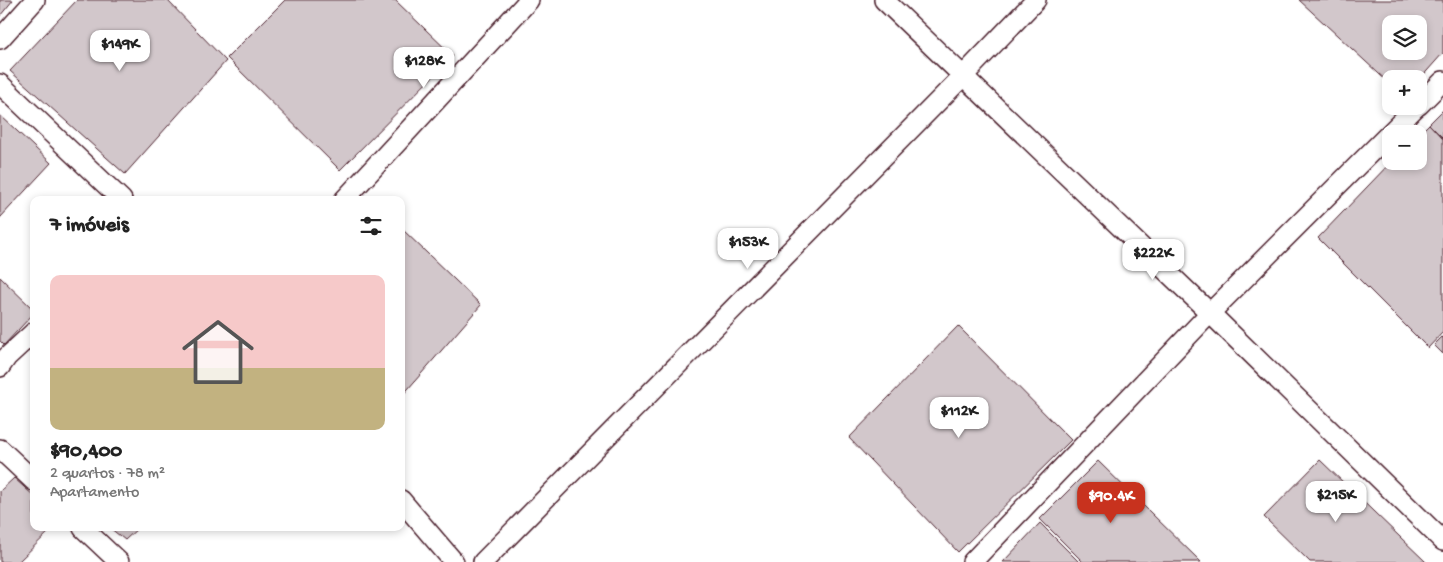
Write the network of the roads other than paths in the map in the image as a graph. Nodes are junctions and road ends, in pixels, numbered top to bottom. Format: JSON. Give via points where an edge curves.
{"nodes":[{"id":1,"x":35,"y":0,"type":"edge"},
{"id":2,"x":529,"y":0,"type":"edge"},
{"id":3,"x":884,"y":0,"type":"edge"},
{"id":4,"x":1036,"y":0,"type":"edge"},
{"id":5,"x":0,"y":39,"type":"edge"},
{"id":6,"x":963,"y":76,"type":"junction"},
{"id":7,"x":1443,"y":80,"type":"edge"},
{"id":8,"x":0,"y":84,"type":"edge"},
{"id":9,"x":1427,"y":96,"type":"edge"},
{"id":10,"x":1408,"y":115,"type":"edge"},
{"id":11,"x":118,"y":196,"type":"edge"},
{"id":12,"x":348,"y":196,"type":"edge"},
{"id":13,"x":1210,"y":313,"type":"junction"},
{"id":14,"x":30,"y":336,"type":"edge"},
{"id":15,"x":0,"y":367,"type":"edge"},
{"id":16,"x":0,"y":449,"type":"edge"},
{"id":17,"x":30,"y":477,"type":"edge"},
{"id":18,"x":405,"y":505,"type":"edge"},
{"id":19,"x":85,"y":531,"type":"edge"},
{"id":20,"x":1443,"y":541,"type":"edge"},
{"id":21,"x":119,"y":562,"type":"edge"},
{"id":22,"x":454,"y":562,"type":"edge"},
{"id":23,"x":483,"y":562,"type":"edge"},
{"id":24,"x":972,"y":562,"type":"edge"}],
"edges":[{"from":1,"to":5,"type":"street"},
{"from":2,"to":12,"type":"street"},
{"from":3,"to":6,"type":"street"},
{"from":4,"to":6,"type":"street"},
{"from":6,"to":13,"type":"street"},
{"from":6,"to":23,"type":"street"},
{"from":7,"to":9,"type":"street"},
{"from":8,"to":11,"type":"street"},
{"from":10,"to":13,"type":"street"},
{"from":13,"to":20,"type":"street"},
{"from":13,"to":24,"type":"street"},
{"from":14,"to":15,"type":"street"},
{"from":16,"to":17,"type":"street"},
{"from":18,"to":22,"type":"street"},
{"from":19,"to":21,"type":"street"}]}
